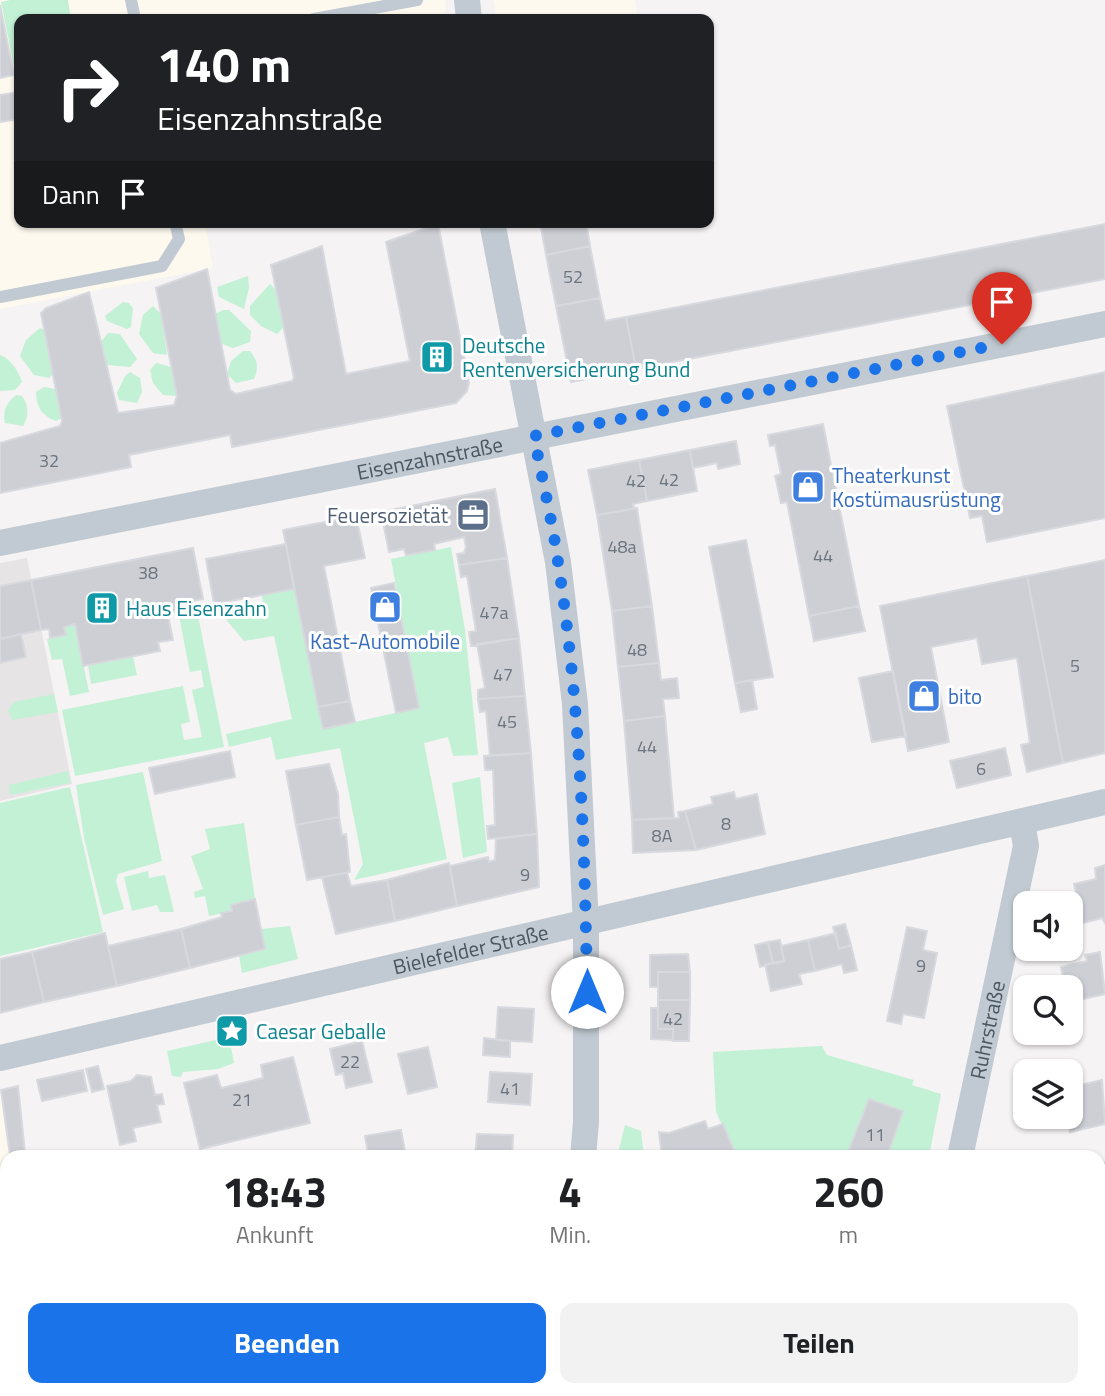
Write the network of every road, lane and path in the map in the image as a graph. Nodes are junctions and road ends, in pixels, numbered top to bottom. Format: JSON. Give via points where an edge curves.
{"nodes":[{"id":1,"x":417,"y":0,"type":"edge"},
{"id":2,"x":341,"y":14,"type":"edge"},
{"id":3,"x":176,"y":228,"type":"edge"},
{"id":4,"x":493,"y":228,"type":"edge"},
{"id":5,"x":0,"y":297,"type":"edge"},
{"id":6,"x":1105,"y":324,"type":"edge"},
{"id":7,"x":534,"y":436,"type":"junction"},
{"id":8,"x":0,"y":544,"type":"edge"},
{"id":9,"x":1105,"y":802,"type":"edge"},
{"id":10,"x":1022,"y":822,"type":"junction"},
{"id":11,"x":586,"y":925,"type":"junction"},
{"id":12,"x":0,"y":1059,"type":"edge"},
{"id":13,"x":584,"y":1150,"type":"edge"},
{"id":14,"x":961,"y":1150,"type":"edge"}],
"edges":[{"from":1,"to":2,"type":"lane"},
{"from":3,"to":5,"type":"lane","via":[[179,239],[162,266]]},
{"from":4,"to":7,"type":"street"},
{"from":6,"to":7,"type":"street","name":"Eisenzahnstraße"},
{"from":7,"to":8,"type":"street","name":"Eisenzahnstraße"},
{"from":7,"to":11,"type":"street","via":[[558,562],[575,704]]},
{"from":9,"to":10,"type":"street","name":"Bielefelder Straße"},
{"from":10,"to":11,"type":"street","name":"Bielefelder Straße"},
{"from":10,"to":14,"type":"street","name":"Ruhrstraße","via":[[1026,846]]},
{"from":11,"to":12,"type":"street","name":"Bielefelder Straße"},
{"from":11,"to":13,"type":"street"}]}
